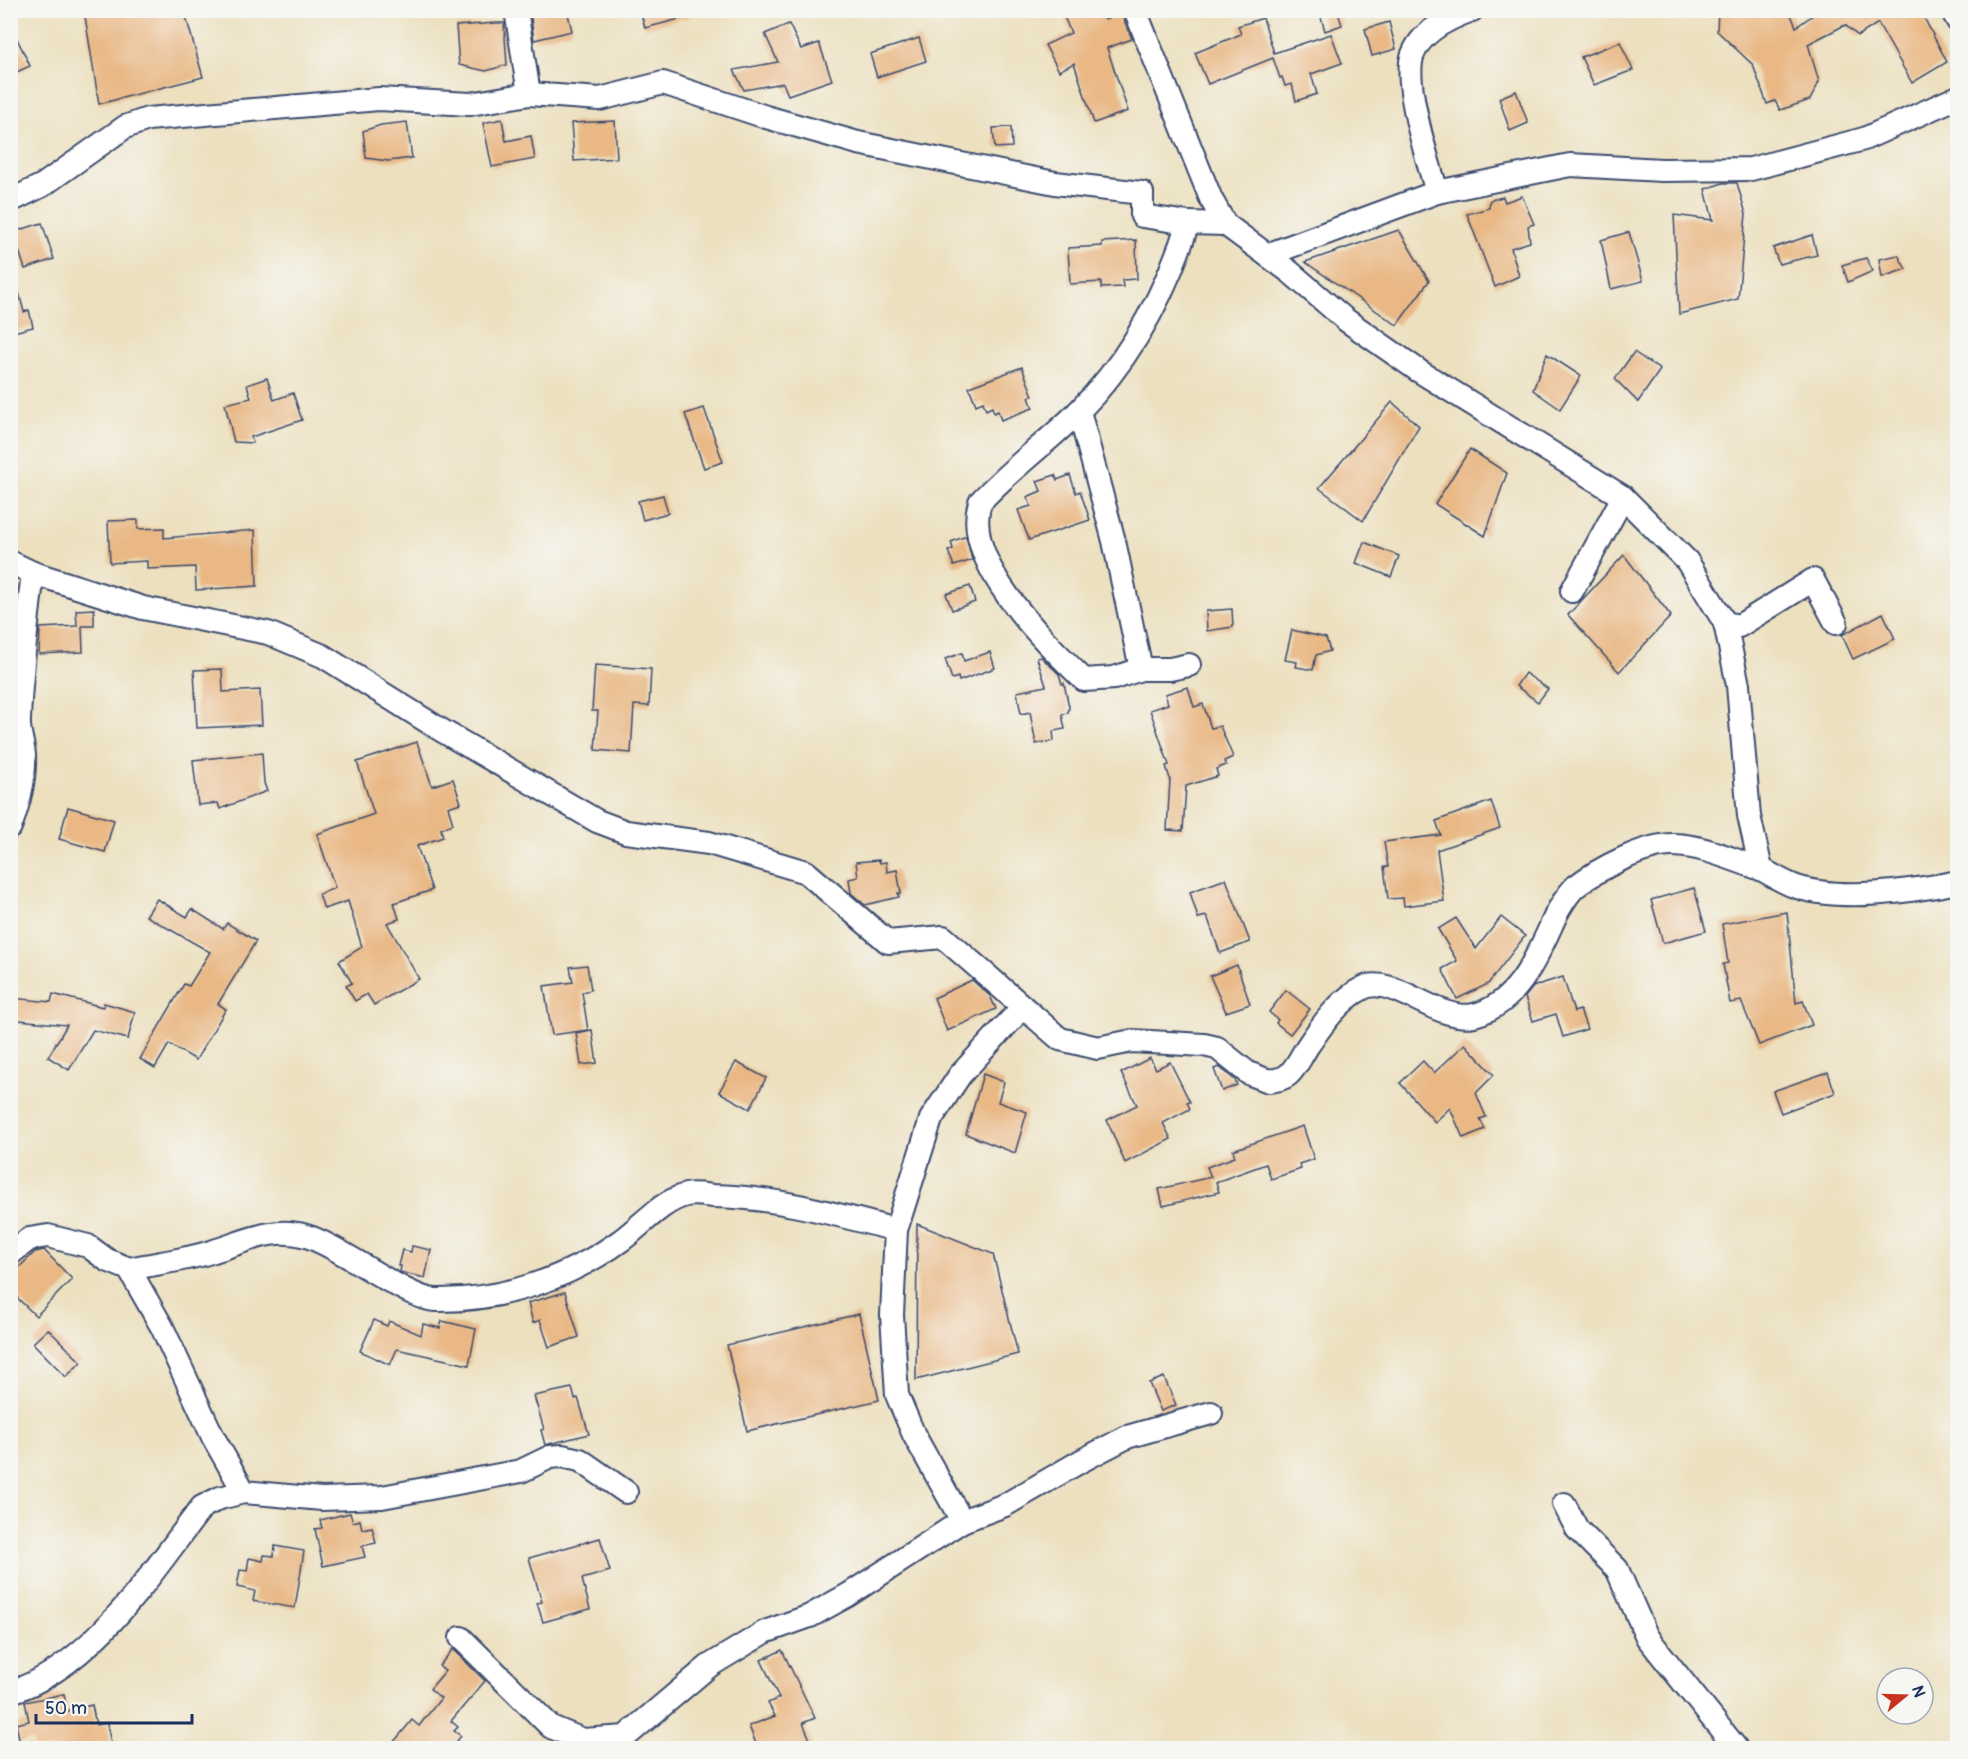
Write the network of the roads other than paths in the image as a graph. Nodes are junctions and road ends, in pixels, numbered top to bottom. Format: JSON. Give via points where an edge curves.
{"nodes":[{"id":1,"x":516,"y":10,"type":"edge"},
{"id":2,"x":1135,"y":10,"type":"edge"},
{"id":3,"x":1472,"y":10,"type":"edge"},
{"id":4,"x":1952,"y":10,"type":"edge"},
{"id":5,"x":1958,"y":21,"type":"edge"},
{"id":6,"x":530,"y":94,"type":"junction"},
{"id":7,"x":1958,"y":97,"type":"edge"},
{"id":8,"x":1437,"y":192,"type":"junction"},
{"id":9,"x":10,"y":201,"type":"edge"},
{"id":10,"x":1188,"y":223,"type":"junction"},
{"id":11,"x":1225,"y":224,"type":"junction"},
{"id":12,"x":1267,"y":255,"type":"junction"},
{"id":13,"x":1079,"y":411,"type":"junction"},
{"id":14,"x":1623,"y":497,"type":"junction"},
{"id":15,"x":10,"y":561,"type":"edge"},
{"id":16,"x":33,"y":573,"type":"junction"},
{"id":17,"x":1572,"y":591,"type":"dead end"},
{"id":18,"x":1725,"y":623,"type":"junction"},
{"id":19,"x":1836,"y":623,"type":"dead end"},
{"id":20,"x":1189,"y":665,"type":"dead end"},
{"id":21,"x":1141,"y":669,"type":"junction"},
{"id":22,"x":10,"y":827,"type":"edge"},
{"id":23,"x":1761,"y":869,"type":"junction"},
{"id":24,"x":1958,"y":882,"type":"edge"},
{"id":25,"x":1023,"y":1007,"type":"junction"},
{"id":26,"x":896,"y":1230,"type":"junction"},
{"id":27,"x":10,"y":1254,"type":"edge"},
{"id":28,"x":129,"y":1269,"type":"junction"},
{"id":29,"x":1211,"y":1413,"type":"dead end"},
{"id":30,"x":244,"y":1492,"type":"junction"},
{"id":31,"x":626,"y":1492,"type":"dead end"},
{"id":32,"x":1564,"y":1504,"type":"dead end"},
{"id":33,"x":962,"y":1521,"type":"junction"},
{"id":34,"x":461,"y":1638,"type":"dead end"},
{"id":35,"x":10,"y":1692,"type":"edge"},
{"id":36,"x":1736,"y":1749,"type":"edge"}],
"edges":[{"from":1,"to":6,"type":"street"},
{"from":2,"to":11,"type":"street","via":[[1211,199]]},
{"from":3,"to":8,"type":"street","via":[[1432,29],[1412,58],[1418,129]]},
{"from":4,"to":5,"type":"street"},
{"from":6,"to":9,"type":"street","via":[[470,104],[378,99],[148,119],[125,127],[43,184]]},
{"from":6,"to":10,"type":"street","via":[[600,99],[663,83],[858,143],[1055,183],[1142,193],[1142,216]]},
{"from":7,"to":8,"type":"street","via":[[1864,139],[1751,169],[1570,165]]},
{"from":8,"to":12,"type":"street"},
{"from":10,"to":11,"type":"street"},
{"from":10,"to":13,"type":"street","via":[[1152,311],[1130,347]]},
{"from":11,"to":12,"type":"street"},
{"from":12,"to":14,"type":"street","via":[[1346,320],[1419,371]]},
{"from":13,"to":21,"type":"street","via":[[1114,541]]},
{"from":13,"to":21,"type":"street","via":[[980,502],[976,515],[984,557],[999,587],[1084,680],[1114,678]]},
{"from":14,"to":17,"type":"street"},
{"from":14,"to":18,"type":"street","via":[[1687,561]]},
{"from":15,"to":16,"type":"street"},
{"from":16,"to":22,"type":"street","via":[[19,720],[24,757]]},
{"from":16,"to":25,"type":"street","via":[[143,608],[268,633],[323,656],[597,821],[626,832],[709,843],[806,872],[888,942],[943,937]]},
{"from":18,"to":19,"type":"street","via":[[1739,626],[1814,580]]},
{"from":18,"to":23,"type":"street","via":[[1738,685],[1749,816]]},
{"from":20,"to":21,"type":"street"},
{"from":23,"to":24,"type":"street","via":[[1796,887],[1845,894],[1917,890]]},
{"from":23,"to":25,"type":"street","via":[[1706,850],[1673,845],[1641,850],[1574,888],[1556,915],[1541,951],[1497,1006],[1473,1015],[1453,1013],[1380,985],[1363,987],[1336,1010],[1290,1073],[1273,1081],[1248,1073],[1217,1048],[1204,1045],[1142,1041],[1098,1048],[1080,1046],[1060,1039]]},
{"from":25,"to":26,"type":"street","via":[[960,1075],[931,1119]]},
{"from":26,"to":28,"type":"street","via":[[754,1197],[686,1195],[584,1265],[527,1287],[433,1300],[305,1235],[251,1237],[214,1252]]},
{"from":26,"to":33,"type":"street","via":[[892,1315],[897,1395],[914,1435]]},
{"from":27,"to":28,"type":"street","via":[[29,1239],[48,1236],[88,1246]]},
{"from":28,"to":30,"type":"street"},
{"from":29,"to":33,"type":"street","via":[[1128,1437],[1005,1505]]},
{"from":30,"to":31,"type":"street","via":[[322,1499],[382,1497],[521,1471],[550,1457],[562,1456],[580,1460]]},
{"from":30,"to":35,"type":"street","via":[[220,1497],[202,1507],[116,1619],[51,1675]]},
{"from":32,"to":36,"type":"street","via":[[1577,1529],[1617,1569],[1647,1637]]},
{"from":33,"to":34,"type":"street","via":[[848,1595],[810,1616],[765,1632],[709,1666],[625,1737],[583,1740],[551,1727]]}]}
